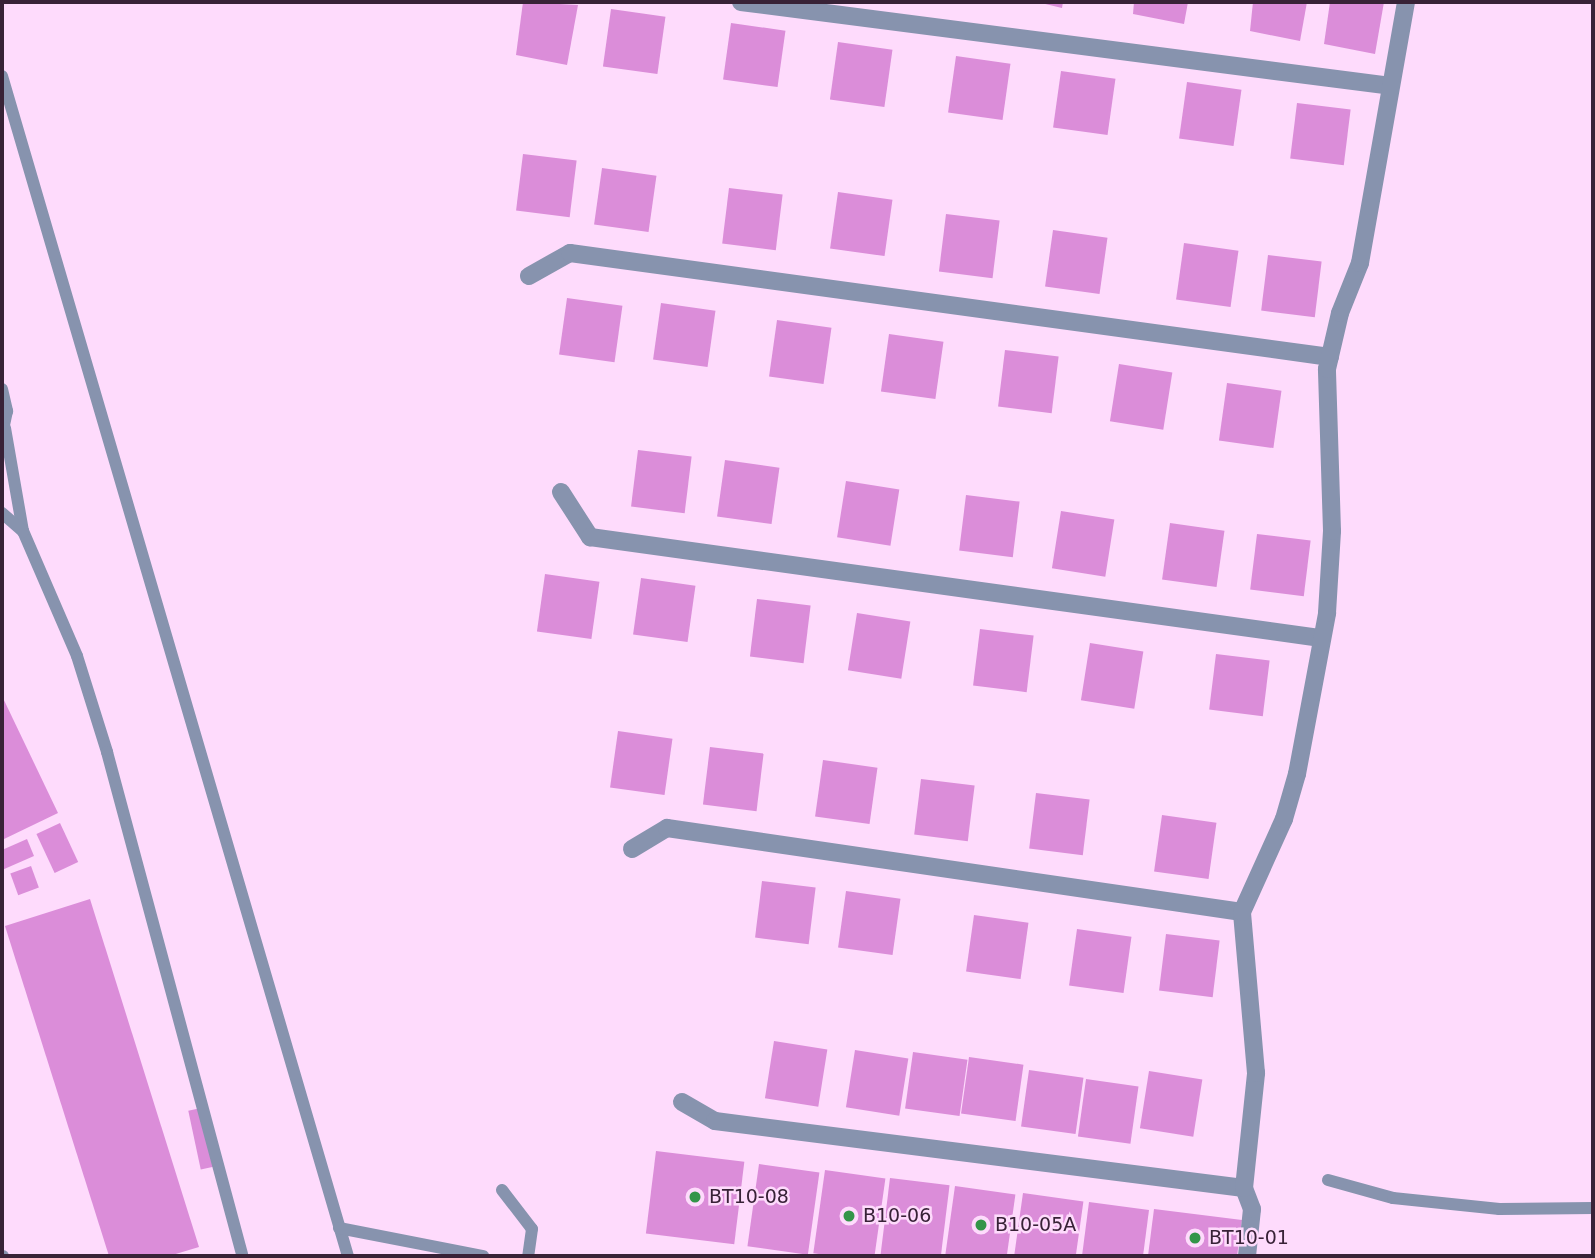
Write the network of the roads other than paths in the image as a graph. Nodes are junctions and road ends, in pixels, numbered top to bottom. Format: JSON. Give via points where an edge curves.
{"nodes":[{"id":1,"x":741,"y":2,"type":"edge"},
{"id":2,"x":1406,"y":2,"type":"edge"},
{"id":3,"x":2,"y":76,"type":"edge"},
{"id":4,"x":1391,"y":86,"type":"junction"},
{"id":5,"x":529,"y":276,"type":"dead end"},
{"id":6,"x":1330,"y":357,"type":"junction"},
{"id":7,"x":2,"y":389,"type":"edge"},
{"id":8,"x":3,"y":431,"type":"edge"},
{"id":9,"x":561,"y":492,"type":"dead end"},
{"id":10,"x":2,"y":513,"type":"edge"},
{"id":11,"x":23,"y":531,"type":"junction"},
{"id":12,"x":1321,"y":638,"type":"junction"},
{"id":13,"x":632,"y":849,"type":"dead end"},
{"id":14,"x":1242,"y":912,"type":"junction"},
{"id":15,"x":682,"y":1102,"type":"dead end"},
{"id":16,"x":1328,"y":1180,"type":"dead end"},
{"id":17,"x":1244,"y":1188,"type":"junction"},
{"id":18,"x":502,"y":1190,"type":"dead end"},
{"id":19,"x":1593,"y":1208,"type":"edge"},
{"id":20,"x":339,"y":1228,"type":"junction"},
{"id":21,"x":245,"y":1256,"type":"edge"},
{"id":22,"x":348,"y":1256,"type":"edge"},
{"id":23,"x":483,"y":1256,"type":"edge"},
{"id":24,"x":528,"y":1256,"type":"edge"},
{"id":25,"x":1247,"y":1256,"type":"edge"}],
"edges":[{"from":1,"to":4,"type":"street"},
{"from":2,"to":4,"type":"street"},
{"from":3,"to":20,"type":"lane"},
{"from":4,"to":6,"type":"street","via":[[1360,263],[1340,313]]},
{"from":5,"to":6,"type":"street","via":[[570,253]]},
{"from":6,"to":12,"type":"street","via":[[1332,531]]},
{"from":7,"to":8,"type":"lane","via":[[7,411]]},
{"from":8,"to":11,"type":"lane"},
{"from":9,"to":12,"type":"street","via":[[590,537]]},
{"from":10,"to":11,"type":"lane"},
{"from":11,"to":21,"type":"lane","via":[[77,656],[107,752]]},
{"from":12,"to":14,"type":"street","via":[[1287,808]]},
{"from":13,"to":14,"type":"street","via":[[667,828]]},
{"from":14,"to":17,"type":"street","via":[[1256,1073]]},
{"from":15,"to":17,"type":"street","via":[[715,1121]]},
{"from":16,"to":19,"type":"lane","via":[[1393,1198],[1499,1209]]},
{"from":17,"to":25,"type":"street","via":[[1252,1209]]},
{"from":18,"to":24,"type":"lane","via":[[532,1229]]},
{"from":20,"to":22,"type":"lane"},
{"from":20,"to":23,"type":"lane"}]}
